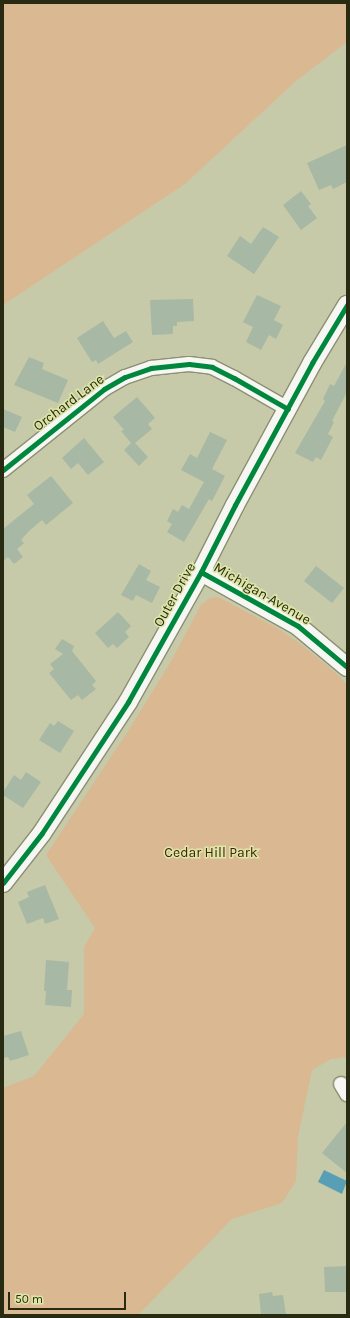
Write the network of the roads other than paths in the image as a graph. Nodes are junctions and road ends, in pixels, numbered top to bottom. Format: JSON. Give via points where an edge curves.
{"nodes":[{"id":1,"x":347,"y":305,"type":"edge"},
{"id":2,"x":288,"y":409,"type":"junction"},
{"id":3,"x":3,"y":470,"type":"edge"},
{"id":4,"x":201,"y":572,"type":"junction"},
{"id":5,"x":347,"y":667,"type":"edge"},
{"id":6,"x":3,"y":883,"type":"edge"}],
"edges":[{"from":1,"to":2,"type":"street","name":"Outer Drive"},
{"from":2,"to":3,"type":"street","name":"Orchard Lane","via":[[212,368],[189,364],[151,368],[125,377],[104,389]]},
{"from":2,"to":4,"type":"street","name":"Outer Drive"},
{"from":4,"to":5,"type":"street","name":"Michigan Avenue","via":[[298,626]]},
{"from":4,"to":6,"type":"street","name":"Outer Drive","via":[[128,702],[42,833]]}]}
